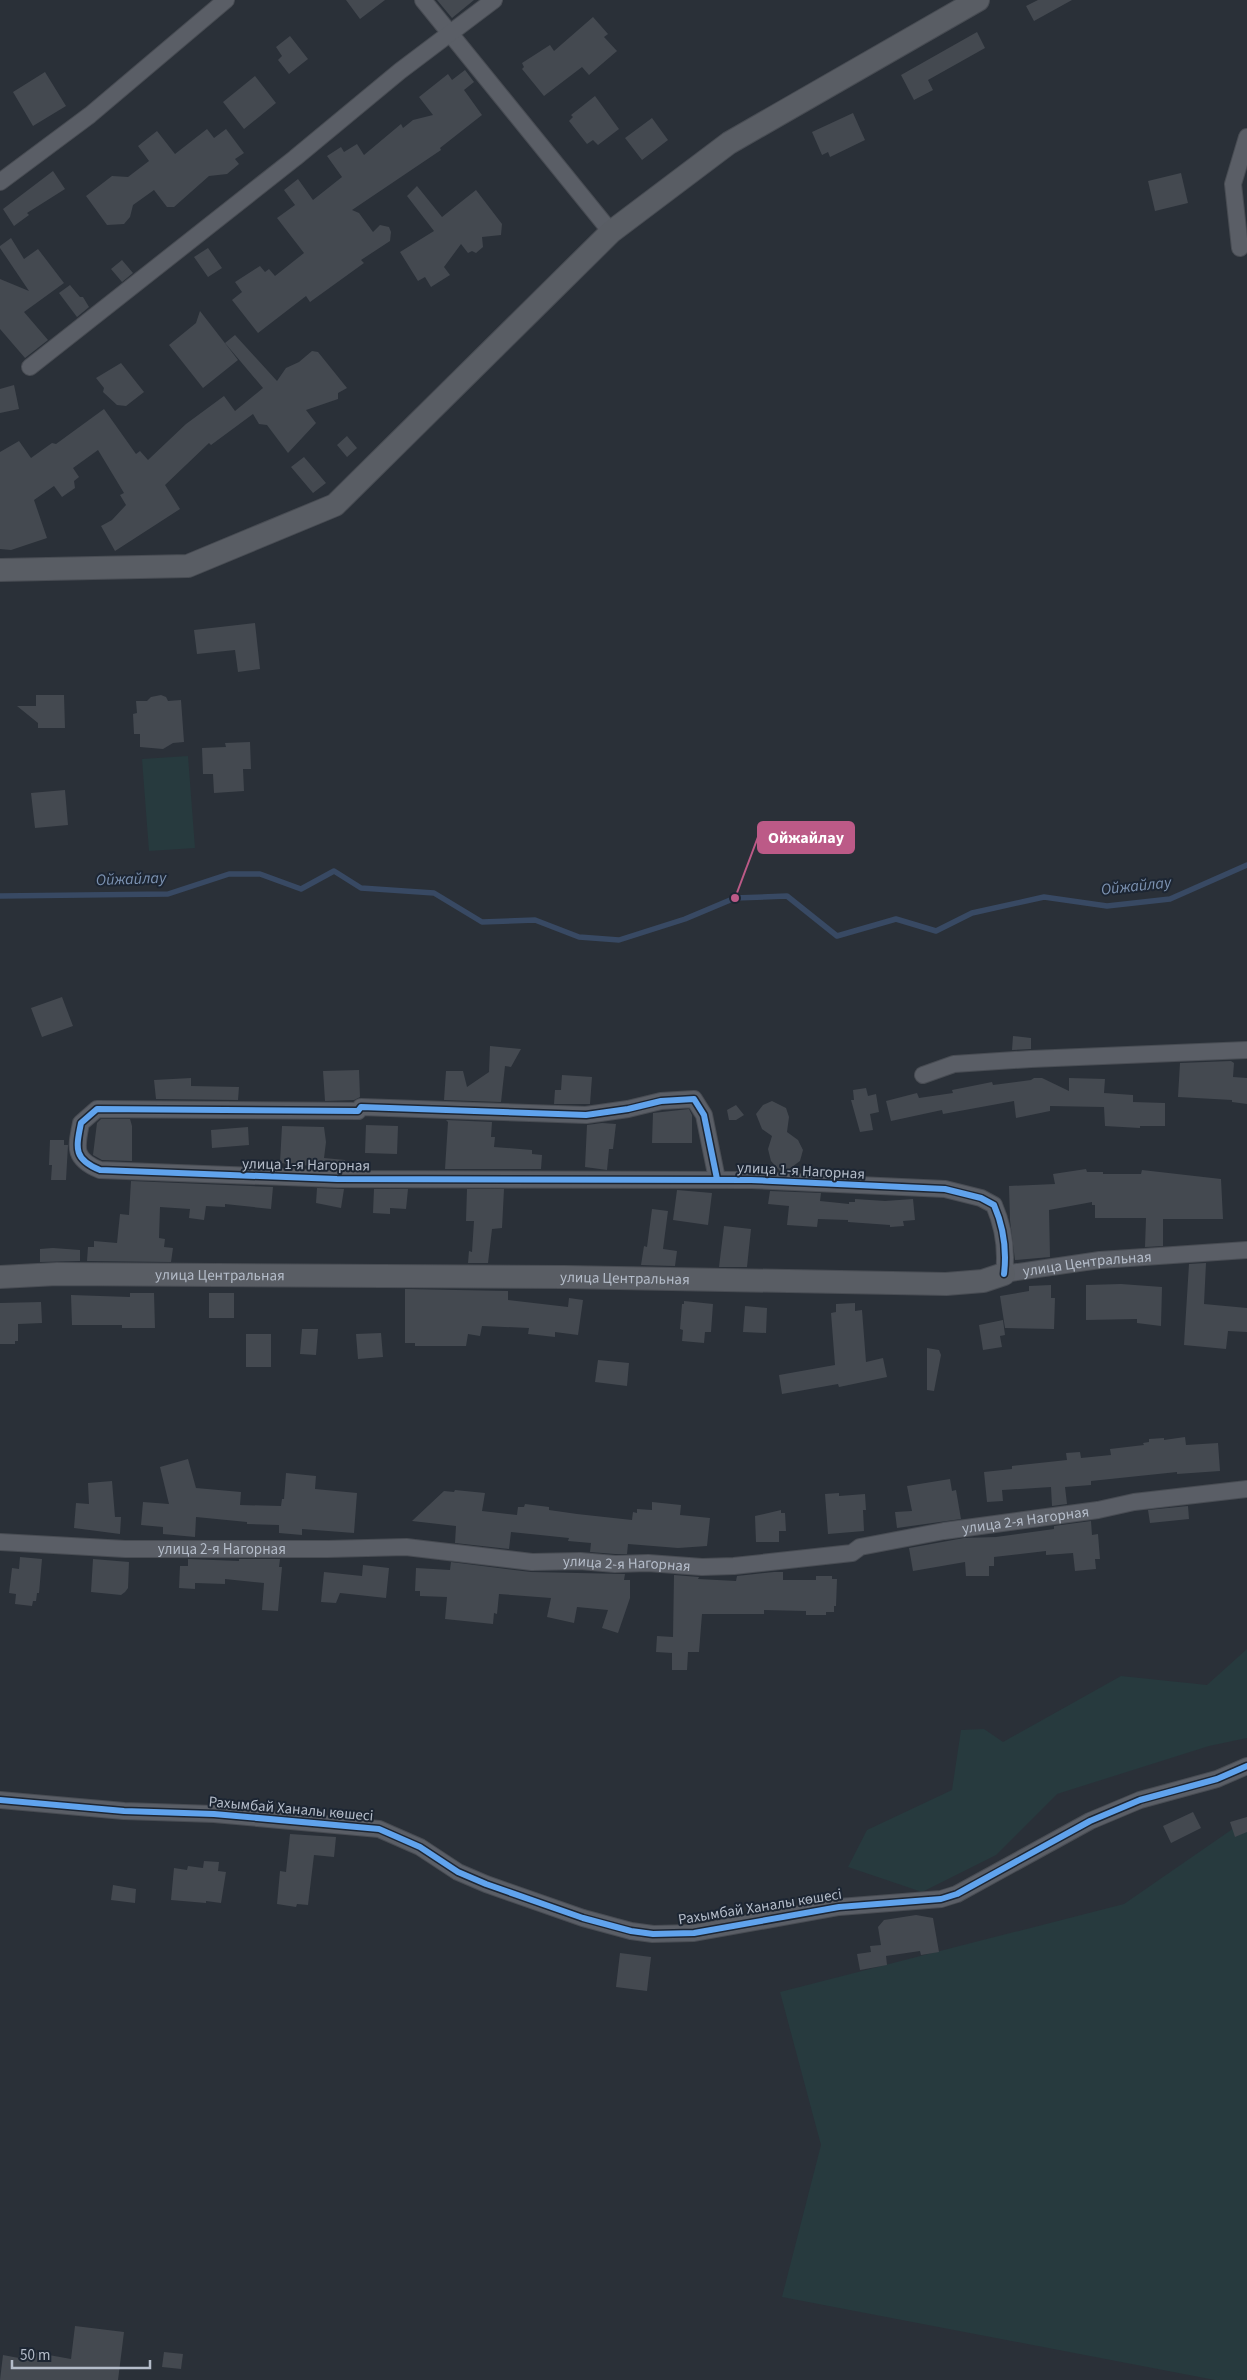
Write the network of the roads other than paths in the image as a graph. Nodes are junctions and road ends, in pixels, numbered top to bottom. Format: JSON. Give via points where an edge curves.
{"nodes":[{"id":1,"x":226,"y":0,"type":"edge"},
{"id":2,"x":423,"y":0,"type":"edge"},
{"id":3,"x":494,"y":0,"type":"edge"},
{"id":4,"x":978,"y":0,"type":"edge"},
{"id":5,"x":450,"y":34,"type":"junction"},
{"id":6,"x":1247,"y":137,"type":"edge"},
{"id":7,"x":0,"y":182,"type":"edge"},
{"id":8,"x":611,"y":232,"type":"junction"},
{"id":9,"x":1240,"y":248,"type":"dead end"},
{"id":10,"x":30,"y":367,"type":"dead end"},
{"id":11,"x":0,"y":570,"type":"edge"},
{"id":12,"x":1247,"y":1050,"type":"edge"},
{"id":13,"x":923,"y":1075,"type":"dead end"},
{"id":14,"x":717,"y":1179,"type":"junction"},
{"id":15,"x":1247,"y":1250,"type":"edge"},
{"id":16,"x":1004,"y":1274,"type":"junction"},
{"id":17,"x":0,"y":1277,"type":"edge"},
{"id":18,"x":1247,"y":1489,"type":"edge"},
{"id":19,"x":0,"y":1542,"type":"edge"},
{"id":20,"x":1247,"y":1766,"type":"edge"},
{"id":21,"x":0,"y":1800,"type":"edge"}],
"edges":[{"from":1,"to":7,"type":"street","via":[[90,115]]},
{"from":2,"to":5,"type":"street"},
{"from":3,"to":5,"type":"street"},
{"from":4,"to":8,"type":"street","via":[[728,143]]},
{"from":5,"to":8,"type":"street"},
{"from":5,"to":10,"type":"street"},
{"from":6,"to":9,"type":"street","via":[[1234,184]]},
{"from":8,"to":11,"type":"street","via":[[336,505],[188,566]]},
{"from":12,"to":13,"type":"street","via":[[1031,1058],[954,1064]]},
{"from":14,"to":14,"type":"street","name":"улица 1-я Нагорная","via":[[704,1115],[694,1099],[586,1115],[361,1107],[358,1111],[107,1108],[91,1112],[81,1122],[77,1147],[86,1165],[100,1170],[337,1179]]},
{"from":14,"to":16,"type":"street","name":"улица 1-я Нагорная","via":[[945,1189],[982,1198],[994,1205],[1005,1236]]},
{"from":15,"to":16,"type":"street","name":"улица Центральная","via":[[1100,1260]]},
{"from":16,"to":17,"type":"street","name":"улица Центральная","via":[[983,1281],[946,1284],[407,1275],[57,1274]]},
{"from":18,"to":19,"type":"street","name":"улица 2-я Нагорная","via":[[1134,1502],[944,1531],[860,1547],[852,1553],[734,1566],[615,1564],[580,1560],[532,1562],[406,1547],[125,1549]]},
{"from":20,"to":21,"type":"street","name":"Рахымбай Ханалы көшесі","via":[[1217,1779],[1140,1800],[1090,1821],[957,1894],[941,1899],[839,1907],[694,1934],[631,1931],[583,1918],[458,1872],[420,1847],[378,1829],[230,1815]]}]}
